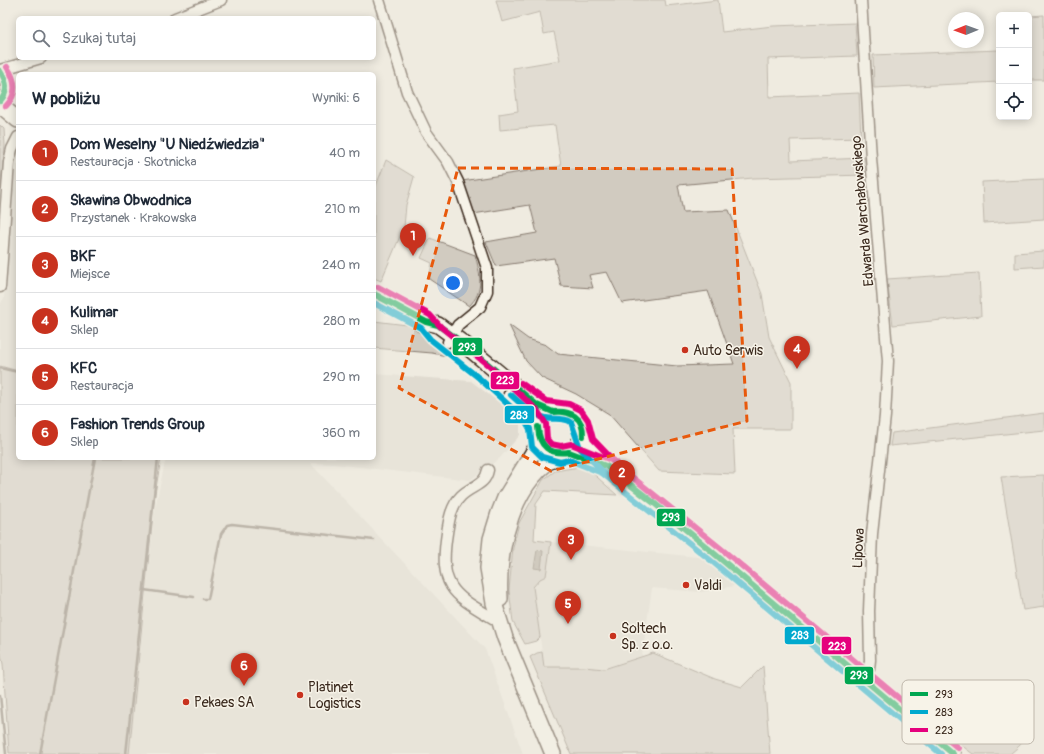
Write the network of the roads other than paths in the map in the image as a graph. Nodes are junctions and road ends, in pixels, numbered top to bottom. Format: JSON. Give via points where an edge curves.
{"nodes":[{"id":1,"x":221,"y":0,"type":"edge"},
{"id":2,"x":379,"y":0,"type":"edge"},
{"id":3,"x":861,"y":0,"type":"edge"},
{"id":4,"x":180,"y":16,"type":"edge"},
{"id":5,"x":34,"y":60,"type":"edge"},
{"id":6,"x":0,"y":70,"type":"edge"},
{"id":7,"x":0,"y":101,"type":"edge"},
{"id":8,"x":0,"y":105,"type":"edge"},
{"id":9,"x":16,"y":118,"type":"edge"},
{"id":10,"x":16,"y":141,"type":"edge"},
{"id":11,"x":0,"y":286,"type":"edge"},
{"id":12,"x":376,"y":295,"type":"edge"},
{"id":13,"x":450,"y":338,"type":"junction"},
{"id":14,"x":491,"y":373,"type":"junction"},
{"id":15,"x":552,"y":412,"type":"junction"},
{"id":16,"x":885,"y":420,"type":"joint"},
{"id":17,"x":538,"y":427,"type":"junction"},
{"id":18,"x":583,"y":436,"type":"junction"},
{"id":19,"x":539,"y":443,"type":"junction"},
{"id":20,"x":565,"y":453,"type":"junction"},
{"id":21,"x":606,"y":466,"type":"junction"},
{"id":22,"x":488,"y":470,"type":"dead end"},
{"id":23,"x":492,"y":596,"type":"junction"},
{"id":24,"x":473,"y":607,"type":"junction"},
{"id":25,"x":502,"y":625,"type":"junction"},
{"id":26,"x":864,"y":678,"type":"junction"},
{"id":27,"x":902,"y":710,"type":"edge"},
{"id":28,"x":941,"y":744,"type":"edge"},
{"id":29,"x":553,"y":754,"type":"edge"},
{"id":30,"x":953,"y":754,"type":"edge"}],
"edges":[{"from":1,"to":4,"type":"street"},
{"from":2,"to":13,"type":"street","via":[[407,92],[426,132],[448,162],[458,182],[487,268],[487,291],[480,307],[458,325]]},
{"from":3,"to":16,"type":"street","name":"Edwarda Warchałowskiego","via":[[888,361]]},
{"from":5,"to":6,"type":"street"},
{"from":6,"to":7,"type":"street","via":[[8,90]]},
{"from":8,"to":9,"type":"main road"},
{"from":10,"to":11,"type":"street","via":[[9,162]]},
{"from":12,"to":13,"type":"main road","via":[[426,322],[435,333]]},
{"from":13,"to":14,"type":"main road"},
{"from":14,"to":15,"type":"main road","via":[[536,405]]},
{"from":14,"to":17,"type":"main road"},
{"from":15,"to":17,"type":"main road"},
{"from":15,"to":18,"type":"main road","via":[[566,411],[576,416],[583,427]]},
{"from":16,"to":26,"type":"street","name":"Lipowa","via":[[872,534],[870,660]]},
{"from":17,"to":19,"type":"main road"},
{"from":18,"to":20,"type":"main road","via":[[578,446]]},
{"from":18,"to":21,"type":"main road"},
{"from":19,"to":20,"type":"main road","via":[[546,451]]},
{"from":19,"to":23,"type":"main road","via":[[506,498],[493,530],[488,568]]},
{"from":20,"to":21,"type":"main road"},
{"from":20,"to":25,"type":"main road","via":[[542,466],[511,515],[500,567]]},
{"from":21,"to":26,"type":"main road","via":[[654,502]]},
{"from":22,"to":24,"type":"street","via":[[487,477],[480,485],[461,496],[452,509],[443,559],[446,578],[456,594]]},
{"from":23,"to":24,"type":"street","via":[[485,604]]},
{"from":23,"to":25,"type":"main road"},
{"from":24,"to":25,"type":"street"},
{"from":25,"to":29,"type":"main road","via":[[513,659]]},
{"from":26,"to":27,"type":"main road"},
{"from":28,"to":30,"type":"main road"}]}
